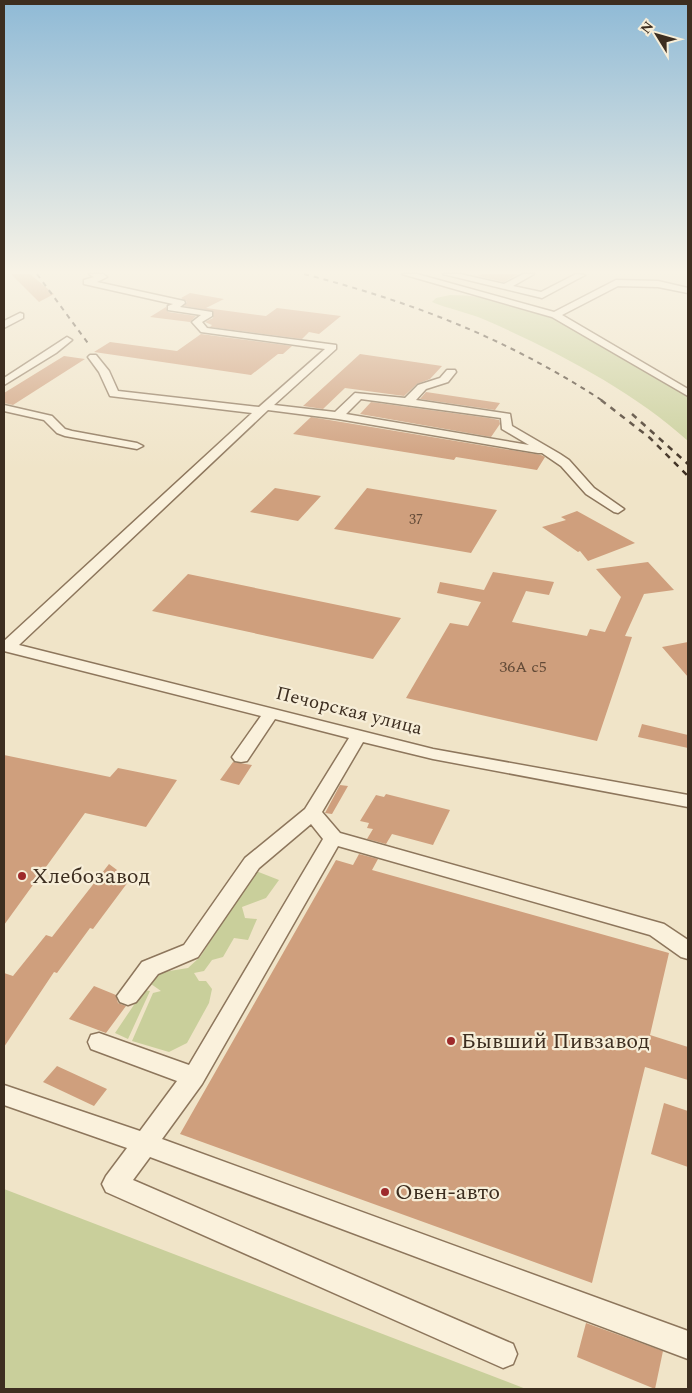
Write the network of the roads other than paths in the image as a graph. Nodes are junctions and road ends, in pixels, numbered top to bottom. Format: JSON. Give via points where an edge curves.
{"nodes":[{"id":1,"x":272,"y":339,"type":"edge"},
{"id":2,"x":596,"y":339,"type":"edge"},
{"id":3,"x":67,"y":340,"type":"dead end"},
{"id":4,"x":93,"y":357,"type":"dead end"},
{"id":5,"x":451,"y":372,"type":"dead end"},
{"id":6,"x":4,"y":382,"type":"edge"},
{"id":7,"x":688,"y":393,"type":"edge"},
{"id":8,"x":408,"y":402,"type":"junction"},
{"id":9,"x":4,"y":408,"type":"edge"},
{"id":10,"x":263,"y":409,"type":"junction"},
{"id":11,"x":338,"y":416,"type":"junction"},
{"id":12,"x":137,"y":446,"type":"dead end"},
{"id":13,"x":548,"y":452,"type":"junction"},
{"id":14,"x":618,"y":509,"type":"dead end"},
{"id":15,"x":6,"y":646,"type":"edge"},
{"id":16,"x":271,"y":713,"type":"junction"},
{"id":17,"x":359,"y":735,"type":"junction"},
{"id":18,"x":241,"y":757,"type":"dead end"},
{"id":19,"x":688,"y":802,"type":"edge"},
{"id":20,"x":312,"y":812,"type":"junction"},
{"id":21,"x":333,"y":838,"type":"junction"},
{"id":22,"x":688,"y":951,"type":"edge"},
{"id":23,"x":128,"y":996,"type":"dead end"},
{"id":24,"x":99,"y":1042,"type":"dead end"},
{"id":25,"x":194,"y":1078,"type":"junction"},
{"id":26,"x":4,"y":1095,"type":"edge"},
{"id":27,"x":145,"y":1144,"type":"junction"},
{"id":28,"x":688,"y":1345,"type":"edge"},
{"id":29,"x":503,"y":1354,"type":"dead end"}],
"edges":[{"from":1,"to":10,"type":"street","via":[[333,347]]},
{"from":2,"to":7,"type":"street"},
{"from":3,"to":6,"type":"street"},
{"from":4,"to":10,"type":"street","via":[[104,371],[114,394]]},
{"from":5,"to":8,"type":"street","via":[[444,380],[422,387]]},
{"from":8,"to":11,"type":"street","via":[[359,395]]},
{"from":8,"to":13,"type":"street","via":[[506,416],[506,427]]},
{"from":9,"to":12,"type":"street","via":[[48,418],[69,434]]},
{"from":10,"to":11,"type":"street"},
{"from":10,"to":15,"type":"street"},
{"from":11,"to":13,"type":"street"},
{"from":13,"to":14,"type":"lane","via":[[565,463],[590,491]]},
{"from":15,"to":16,"type":"street","name":"Печорская улица"},
{"from":16,"to":17,"type":"street","name":"Печорская улица"},
{"from":16,"to":18,"type":"street"},
{"from":17,"to":19,"type":"street","name":"Печорская улица","via":[[433,754]]},
{"from":17,"to":20,"type":"street"},
{"from":20,"to":21,"type":"street"},
{"from":20,"to":23,"type":"street","via":[[252,863],[191,951],[150,968]]},
{"from":21,"to":22,"type":"street","via":[[657,930]]},
{"from":21,"to":25,"type":"street"},
{"from":24,"to":25,"type":"street"},
{"from":25,"to":27,"type":"street"},
{"from":26,"to":27,"type":"street"},
{"from":27,"to":28,"type":"street"},
{"from":27,"to":29,"type":"street","via":[[115,1184]]}]}
